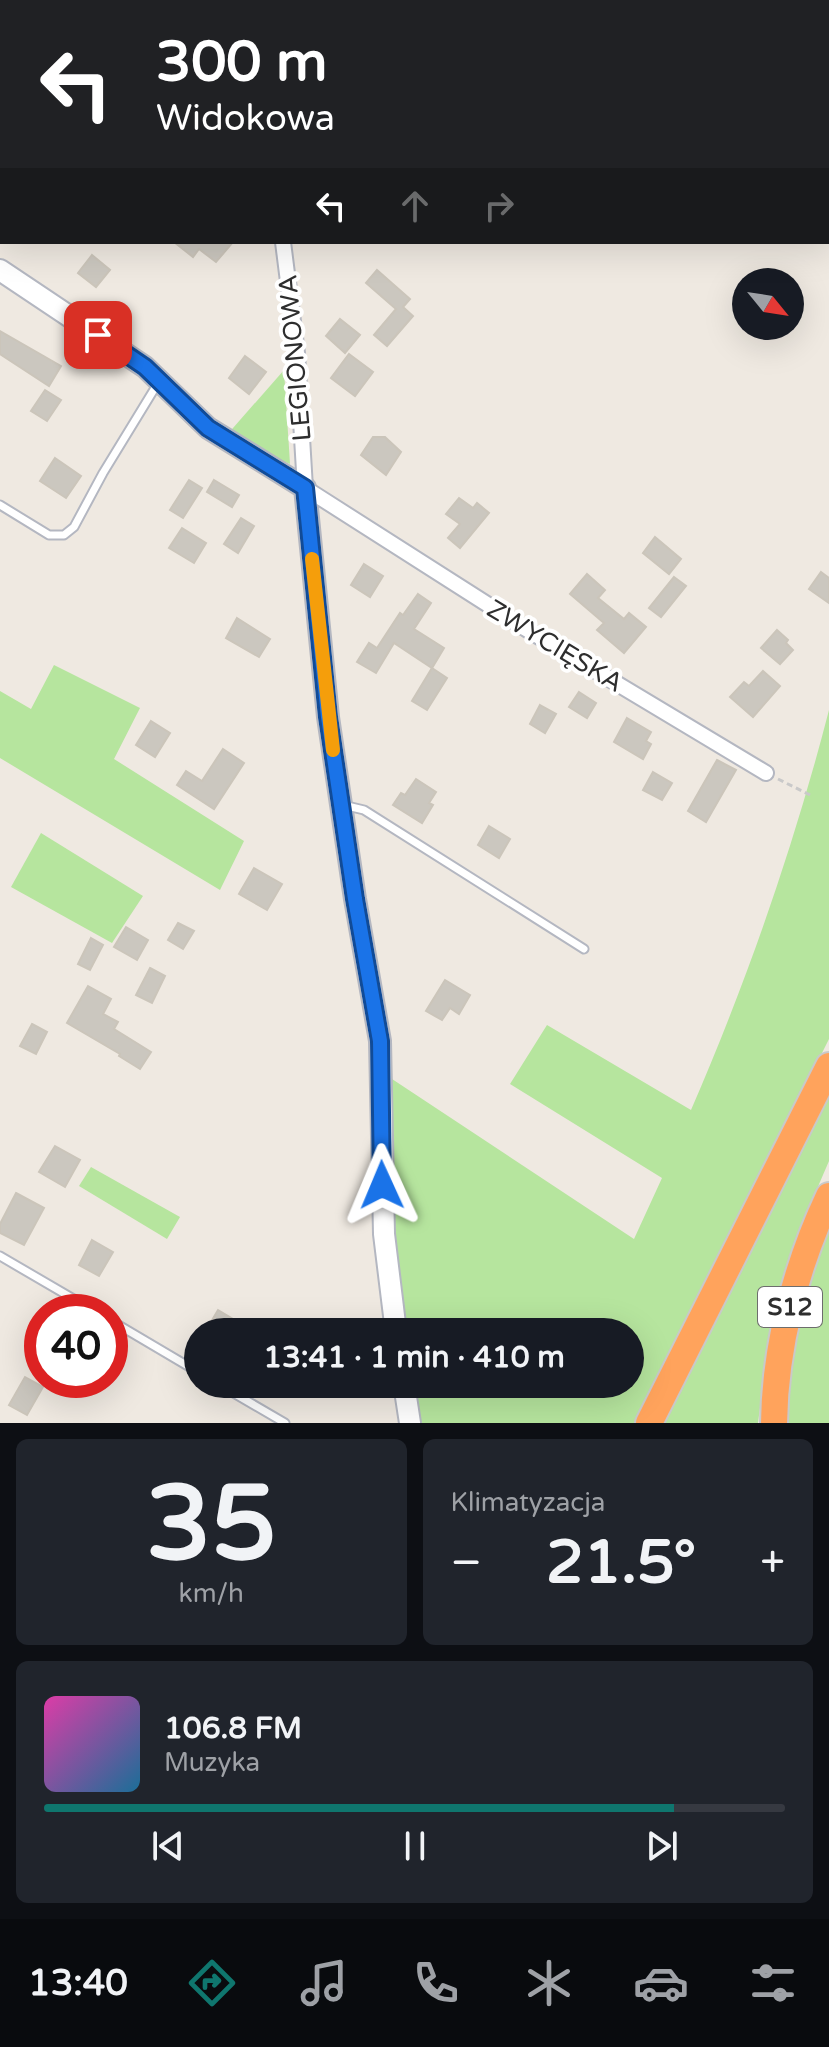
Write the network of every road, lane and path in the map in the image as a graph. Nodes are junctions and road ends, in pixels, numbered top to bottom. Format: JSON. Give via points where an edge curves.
{"nodes":[{"id":1,"x":283,"y":244,"type":"edge"},
{"id":2,"x":0,"y":270,"type":"edge"},
{"id":3,"x":159,"y":381,"type":"junction"},
{"id":4,"x":305,"y":488,"type":"junction"},
{"id":5,"x":0,"y":505,"type":"edge"},
{"id":6,"x":766,"y":773,"type":"joint"},
{"id":7,"x":810,"y":795,"type":"dead end"},
{"id":8,"x":341,"y":805,"type":"junction"},
{"id":9,"x":584,"y":949,"type":"dead end"},
{"id":10,"x":829,"y":1066,"type":"edge"},
{"id":11,"x":829,"y":1196,"type":"edge"},
{"id":12,"x":0,"y":1256,"type":"edge"},
{"id":13,"x":65,"y":1294,"type":"edge"},
{"id":14,"x":394,"y":1318,"type":"edge"},
{"id":15,"x":128,"y":1331,"type":"edge"},
{"id":16,"x":184,"y":1364,"type":"edge"},
{"id":17,"x":242,"y":1398,"type":"edge"},
{"id":18,"x":406,"y":1398,"type":"edge"},
{"id":19,"x":285,"y":1423,"type":"edge"},
{"id":20,"x":410,"y":1423,"type":"edge"},
{"id":21,"x":649,"y":1423,"type":"edge"},
{"id":22,"x":774,"y":1423,"type":"edge"}],
"edges":[{"from":1,"to":4,"type":"street","name":"LEGIONOWA","via":[[297,353]]},
{"from":2,"to":3,"type":"street"},
{"from":3,"to":4,"type":"street","via":[[208,428]]},
{"from":3,"to":5,"type":"lane","via":[[74,527],[64,535],[49,535]]},
{"from":4,"to":6,"type":"street","name":"ZWYCIĘSKA"},
{"from":4,"to":8,"type":"street","name":"LEGIONOWA"},
{"from":6,"to":7,"type":"path"},
{"from":8,"to":9,"type":"lane","via":[[364,810]]},
{"from":8,"to":14,"type":"street","name":"LEGIONOWA","via":[[380,1041],[384,1234]]},
{"from":10,"to":21,"type":"highway"},
{"from":11,"to":22,"type":"highway","number":"S12","via":[[788,1315]]},
{"from":12,"to":13,"type":"lane"},
{"from":15,"to":16,"type":"lane"},
{"from":17,"to":19,"type":"lane"},
{"from":18,"to":20,"type":"street"}]}
